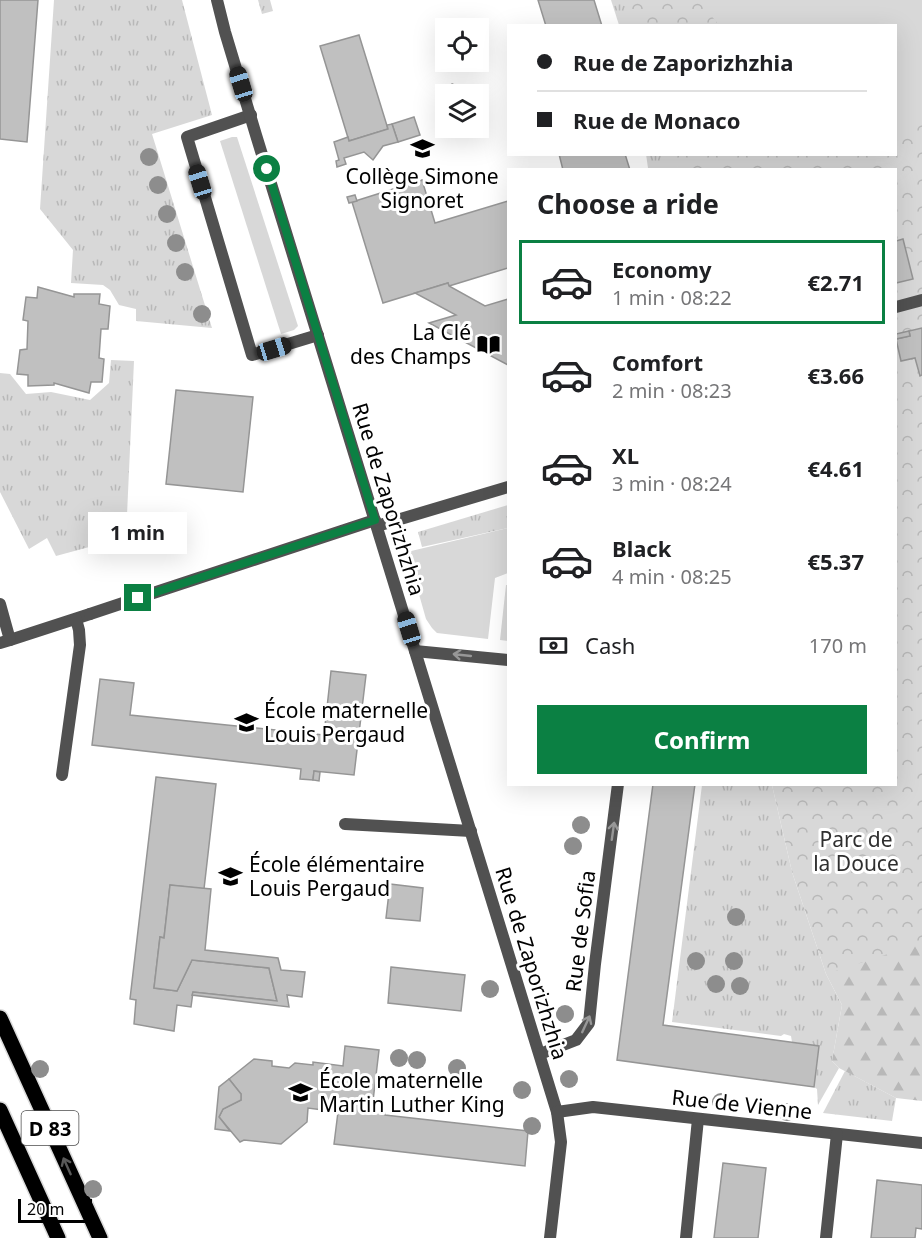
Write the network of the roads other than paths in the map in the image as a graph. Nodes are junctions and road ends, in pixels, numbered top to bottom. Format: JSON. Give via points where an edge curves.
{"nodes":[{"id":1,"x":217,"y":0,"type":"edge"},
{"id":2,"x":251,"y":116,"type":"junction"},
{"id":3,"x":922,"y":300,"type":"edge"},
{"id":4,"x":897,"y":307,"type":"edge"},
{"id":5,"x":318,"y":335,"type":"junction"},
{"id":6,"x":507,"y":487,"type":"edge"},
{"id":7,"x":376,"y":523,"type":"junction"},
{"id":8,"x":0,"y":604,"type":"edge"},
{"id":9,"x":76,"y":619,"type":"junction"},
{"id":10,"x":5,"y":642,"type":"edge"},
{"id":11,"x":416,"y":651,"type":"junction"},
{"id":12,"x":507,"y":660,"type":"edge"},
{"id":13,"x":62,"y":775,"type":"dead end"},
{"id":14,"x":618,"y":786,"type":"edge"},
{"id":15,"x":345,"y":824,"type":"dead end"},
{"id":16,"x":471,"y":831,"type":"junction"},
{"id":17,"x":0,"y":1018,"type":"edge"},
{"id":18,"x":540,"y":1054,"type":"junction"},
{"id":19,"x":0,"y":1110,"type":"edge"},
{"id":20,"x":557,"y":1112,"type":"junction"},
{"id":21,"x":698,"y":1119,"type":"junction"},
{"id":22,"x":837,"y":1134,"type":"junction"},
{"id":23,"x":922,"y":1143,"type":"edge"},
{"id":24,"x":58,"y":1238,"type":"edge"},
{"id":25,"x":100,"y":1238,"type":"edge"},
{"id":26,"x":550,"y":1238,"type":"edge"},
{"id":27,"x":686,"y":1238,"type":"edge"},
{"id":28,"x":826,"y":1238,"type":"edge"}],
"edges":[{"from":1,"to":2,"type":"street","name":"Rue de Zaporizhzhia"},
{"from":2,"to":5,"type":"street","name":"Rue de Zaporizhzhia"},
{"from":2,"to":5,"type":"street","via":[[187,137],[252,355]]},
{"from":3,"to":4,"type":"street"},
{"from":5,"to":7,"type":"street","name":"Rue de Zaporizhzhia"},
{"from":6,"to":7,"type":"street"},
{"from":7,"to":9,"type":"street"},
{"from":7,"to":11,"type":"street","name":"Rue de Zaporizhzhia"},
{"from":8,"to":10,"type":"street"},
{"from":9,"to":10,"type":"street"},
{"from":9,"to":13,"type":"street","via":[[80,645]]},
{"from":12,"to":11,"type":"street","one_way":true},
{"from":11,"to":16,"type":"street","name":"Rue de Zaporizhzhia"},
{"from":18,"to":14,"type":"street","name":"Rue de Sofia","one_way":true,"via":[[576,1040],[589,1023]]},
{"from":15,"to":16,"type":"street"},
{"from":16,"to":18,"type":"street","name":"Rue de Zaporizhzhia"},
{"from":25,"to":17,"type":"main road","number":"D 83","one_way":true},
{"from":18,"to":20,"type":"street","name":"Rue de Zaporizhzhia"},
{"from":19,"to":24,"type":"main road","number":"D 83"},
{"from":20,"to":21,"type":"street","name":"Rue de Vienne","via":[[593,1107]]},
{"from":20,"to":26,"type":"street","name":"Rue de Zaporizhzhia","via":[[561,1143]]},
{"from":21,"to":22,"type":"street","name":"Rue de Vienne"},
{"from":21,"to":27,"type":"street"},
{"from":22,"to":23,"type":"street","name":"Rue de Vienne"},
{"from":22,"to":28,"type":"street"}]}
